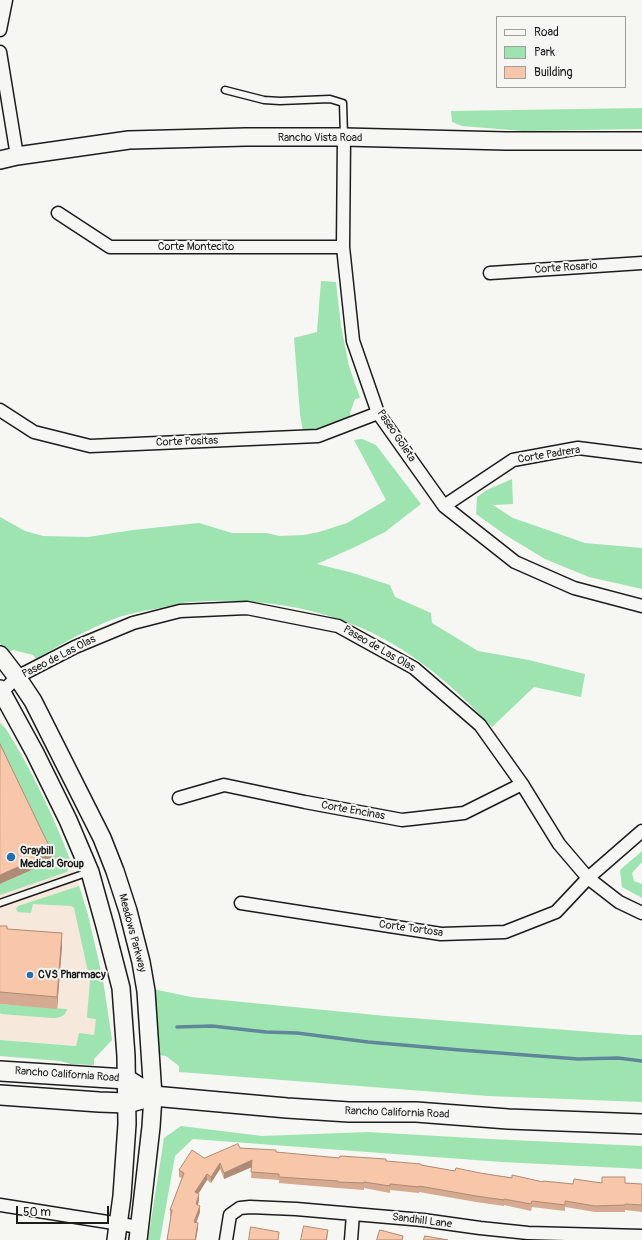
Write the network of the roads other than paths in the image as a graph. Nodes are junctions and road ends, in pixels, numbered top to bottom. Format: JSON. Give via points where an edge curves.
{"nodes":[{"id":1,"x":6,"y":0,"type":"edge"},
{"id":2,"x":0,"y":30,"type":"edge"},
{"id":3,"x":0,"y":52,"type":"edge"},
{"id":4,"x":224,"y":90,"type":"dead end"},
{"id":5,"x":344,"y":137,"type":"junction"},
{"id":6,"x":642,"y":140,"type":"edge"},
{"id":7,"x":17,"y":156,"type":"junction"},
{"id":8,"x":0,"y":160,"type":"edge"},
{"id":9,"x":58,"y":213,"type":"dead end"},
{"id":10,"x":343,"y":247,"type":"junction"},
{"id":11,"x":642,"y":263,"type":"edge"},
{"id":12,"x":490,"y":273,"type":"dead end"},
{"id":13,"x":0,"y":410,"type":"edge"},
{"id":14,"x":378,"y":413,"type":"junction"},
{"id":15,"x":642,"y":456,"type":"edge"},
{"id":16,"x":444,"y":506,"type":"junction"},
{"id":17,"x":642,"y":606,"type":"edge"},
{"id":18,"x":0,"y":655,"type":"edge"},
{"id":19,"x":18,"y":678,"type":"junction"},
{"id":20,"x":1,"y":693,"type":"edge"},
{"id":21,"x":522,"y":784,"type":"junction"},
{"id":22,"x":179,"y":798,"type":"dead end"},
{"id":23,"x":642,"y":831,"type":"edge"},
{"id":24,"x":90,"y":872,"type":"junction"},
{"id":25,"x":588,"y":878,"type":"junction"},
{"id":26,"x":0,"y":903,"type":"edge"},
{"id":27,"x":242,"y":903,"type":"dead end"},
{"id":28,"x":642,"y":913,"type":"edge"},
{"id":29,"x":0,"y":1070,"type":"edge"},
{"id":30,"x":126,"y":1078,"type":"junction"},
{"id":31,"x":0,"y":1095,"type":"edge"},
{"id":32,"x":153,"y":1096,"type":"junction"},
{"id":33,"x":127,"y":1103,"type":"junction"},
{"id":34,"x":642,"y":1124,"type":"edge"},
{"id":35,"x":0,"y":1205,"type":"edge"},
{"id":36,"x":353,"y":1214,"type":"junction"},
{"id":37,"x":117,"y":1232,"type":"edge"},
{"id":38,"x":138,"y":1234,"type":"edge"},
{"id":39,"x":479,"y":1234,"type":"edge"},
{"id":40,"x":642,"y":1236,"type":"edge"},
{"id":41,"x":226,"y":1240,"type":"edge"},
{"id":42,"x":351,"y":1240,"type":"edge"}],
"edges":[{"from":1,"to":2,"type":"street"},
{"from":3,"to":7,"type":"street"},
{"from":4,"to":5,"type":"lane","via":[[264,100],[330,99],[343,103]]},
{"from":5,"to":6,"type":"main road","name":"Rancho Vista Road","via":[[506,141]]},
{"from":5,"to":7,"type":"main road","name":"Rancho Vista Road","via":[[128,140]]},
{"from":5,"to":10,"type":"street","name":"Paseo Goleta"},
{"from":7,"to":8,"type":"main road","name":"Rancho Vista Road"},
{"from":9,"to":10,"type":"street","name":"Corte Montecito","via":[[110,247]]},
{"from":10,"to":14,"type":"street","name":"Paseo Goleta","via":[[353,341]]},
{"from":11,"to":12,"type":"street","name":"Corte Rosario"},
{"from":13,"to":14,"type":"street","name":"Corte Positas","via":[[34,432],[90,446],[318,436]]},
{"from":14,"to":16,"type":"street","name":"Paseo Goleta"},
{"from":15,"to":16,"type":"street","name":"Corte Padrera","via":[[578,448],[513,460]]},
{"from":16,"to":17,"type":"street","name":"Paseo Goleta","via":[[515,562],[574,588]]},
{"from":18,"to":19,"type":"main road","name":"Meadows Parkway"},
{"from":19,"to":20,"type":"street","name":"Paseo de Las Olas"},
{"from":19,"to":21,"type":"street","name":"Paseo de Las Olas","via":[[75,647],[133,623],[180,611],[247,608],[338,626],[414,668],[480,725]]},
{"from":19,"to":32,"type":"main road","name":"Meadows Parkway","via":[[33,701],[102,838],[128,911],[142,962],[146,991]]},
{"from":20,"to":24,"type":"main road","via":[[35,753]]},
{"from":21,"to":22,"type":"street","name":"Corte Encinas","via":[[464,813],[402,820],[224,785]]},
{"from":21,"to":25,"type":"street","name":"Paseo de Las Olas","via":[[559,844]]},
{"from":23,"to":25,"type":"street","name":"Corte Tortosa"},
{"from":24,"to":26,"type":"lane"},
{"from":24,"to":30,"type":"main road","via":[[121,988]]},
{"from":25,"to":27,"type":"street","name":"Corte Tortosa","via":[[556,912],[505,932],[441,934]]},
{"from":25,"to":28,"type":"street","name":"Paseo de Las Olas","via":[[619,902]]},
{"from":29,"to":30,"type":"main road","name":"Rancho California Road"},
{"from":30,"to":32,"type":"main road","name":"Rancho California Road"},
{"from":30,"to":33,"type":"main road"},
{"from":31,"to":33,"type":"main road","name":"Rancho California Road"},
{"from":32,"to":33,"type":"main road","name":"Rancho California Road"},
{"from":32,"to":34,"type":"main road","name":"Rancho California Road","via":[[349,1112],[416,1112],[508,1119]]},
{"from":32,"to":38,"type":"main road","name":"Meadows Parkway"},
{"from":33,"to":37,"type":"main road","via":[[128,1124]]},
{"from":35,"to":37,"type":"street"},
{"from":36,"to":39,"type":"street","name":"Sandhill Lane","via":[[423,1220]]},
{"from":36,"to":41,"type":"street","name":"Sandhill Lane","via":[[240,1208],[230,1215]]},
{"from":36,"to":42,"type":"street"},
{"from":37,"to":38,"type":"street"},
{"from":39,"to":40,"type":"street","name":"Sandhill Lane"}]}
